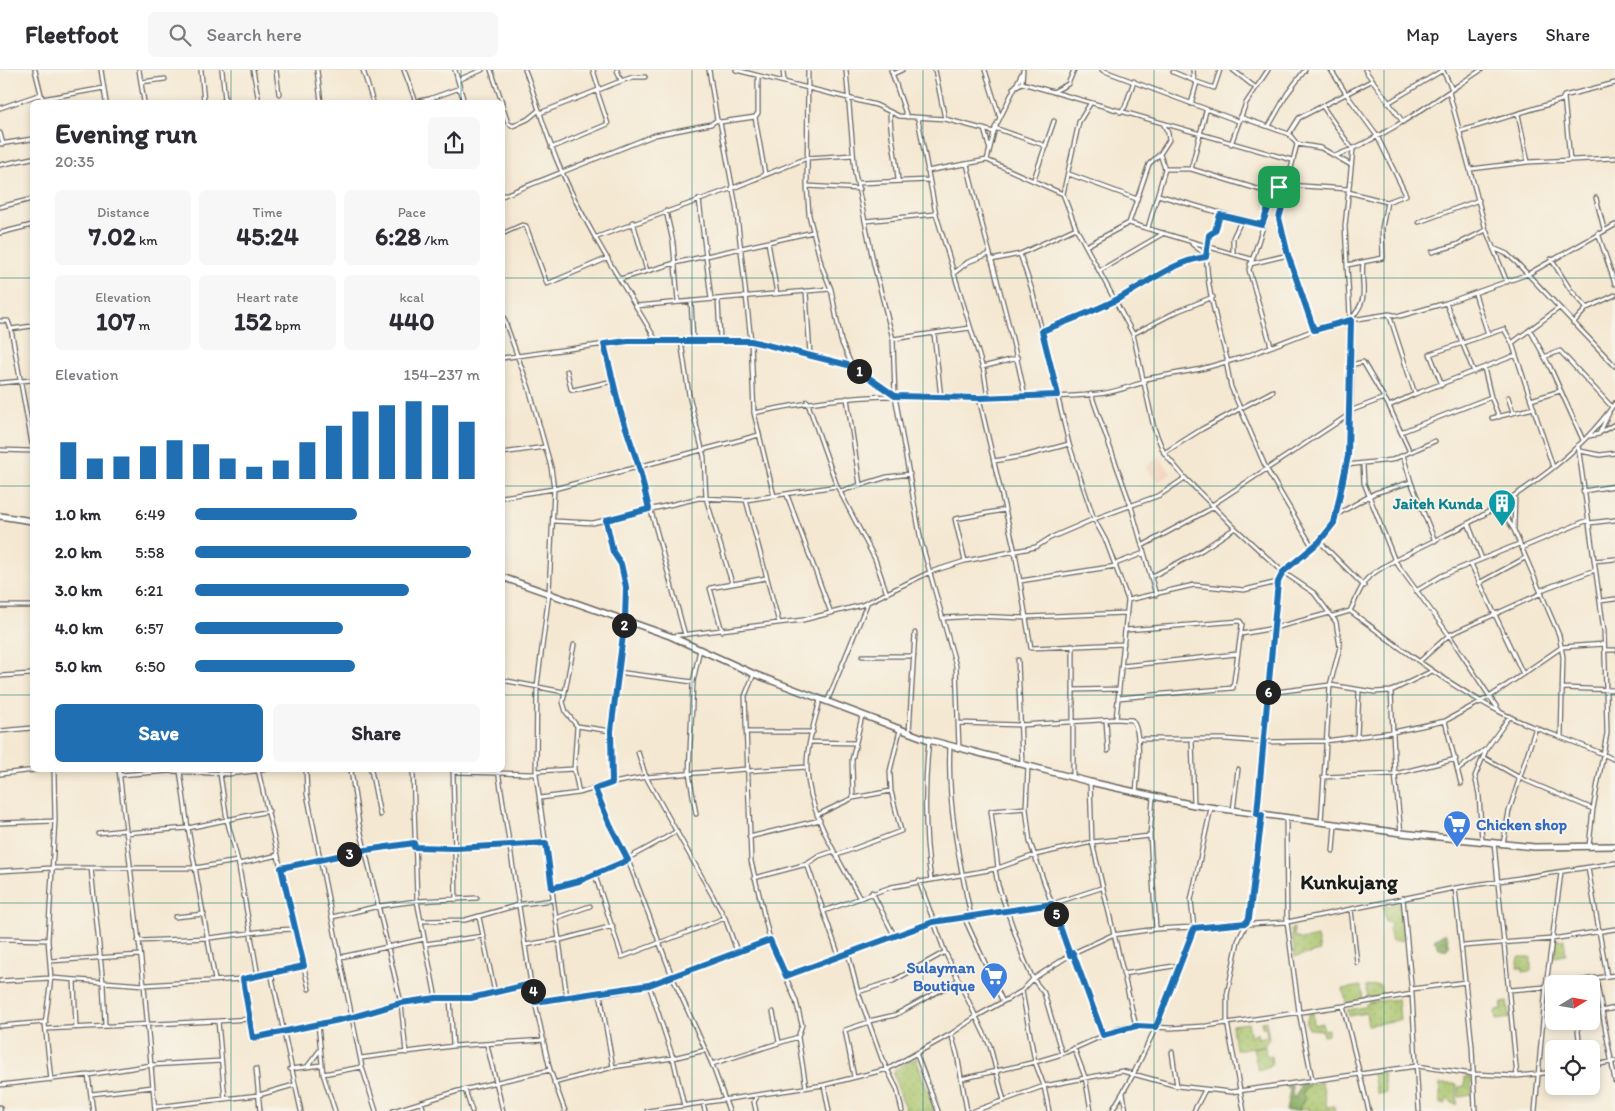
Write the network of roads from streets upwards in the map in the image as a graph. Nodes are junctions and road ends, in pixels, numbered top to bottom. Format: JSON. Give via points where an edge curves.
{"nodes":[{"id":1,"x":35,"y":70,"type":"edge"},
{"id":2,"x":101,"y":70,"type":"edge"},
{"id":3,"x":139,"y":70,"type":"edge"},
{"id":4,"x":201,"y":70,"type":"edge"},
{"id":5,"x":222,"y":70,"type":"edge"},
{"id":6,"x":253,"y":70,"type":"edge"},
{"id":7,"x":276,"y":70,"type":"edge"},
{"id":8,"x":317,"y":70,"type":"edge"},
{"id":9,"x":363,"y":70,"type":"edge"},
{"id":10,"x":404,"y":70,"type":"edge"},
{"id":11,"x":454,"y":70,"type":"edge"},
{"id":12,"x":482,"y":70,"type":"edge"},
{"id":13,"x":491,"y":70,"type":"edge"},
{"id":14,"x":525,"y":70,"type":"edge"},
{"id":15,"x":593,"y":70,"type":"edge"},
{"id":16,"x":617,"y":70,"type":"edge"},
{"id":17,"x":709,"y":70,"type":"edge"},
{"id":18,"x":736,"y":70,"type":"edge"},
{"id":19,"x":783,"y":70,"type":"edge"},
{"id":20,"x":808,"y":70,"type":"edge"},
{"id":21,"x":846,"y":70,"type":"edge"},
{"id":22,"x":892,"y":70,"type":"edge"},
{"id":23,"x":902,"y":70,"type":"edge"},
{"id":24,"x":935,"y":70,"type":"edge"},
{"id":25,"x":985,"y":70,"type":"edge"},
{"id":26,"x":1074,"y":70,"type":"edge"},
{"id":27,"x":1102,"y":70,"type":"edge"},
{"id":28,"x":1193,"y":70,"type":"edge"},
{"id":29,"x":1220,"y":70,"type":"edge"},
{"id":30,"x":1235,"y":70,"type":"edge"},
{"id":31,"x":1268,"y":70,"type":"edge"},
{"id":32,"x":1305,"y":70,"type":"edge"},
{"id":33,"x":1332,"y":70,"type":"edge"},
{"id":34,"x":1372,"y":70,"type":"edge"},
{"id":35,"x":1443,"y":70,"type":"edge"},
{"id":36,"x":1481,"y":70,"type":"edge"},
{"id":37,"x":1022,"y":71,"type":"edge"},
{"id":38,"x":1366,"y":71,"type":"edge"},
{"id":39,"x":1173,"y":72,"type":"dead end"},
{"id":40,"x":893,"y":75,"type":"junction"},
{"id":41,"x":758,"y":76,"type":"junction"},
{"id":42,"x":645,"y":77,"type":"dead end"},
{"id":43,"x":165,"y":79,"type":"dead end"},
{"id":44,"x":458,"y":80,"type":"junction"},
{"id":45,"x":1373,"y":80,"type":"junction"},
{"id":46,"x":621,"y":81,"type":"junction"},
{"id":47,"x":1134,"y":81,"type":"junction"},
{"id":48,"x":1195,"y":81,"type":"junction"},
{"id":49,"x":141,"y":82,"type":"junction"},
{"id":50,"x":784,"y":82,"type":"junction"},
{"id":51,"x":1022,"y":83,"type":"junction"},
{"id":52,"x":1615,"y":83,"type":"edge"},
{"id":53,"x":104,"y":88,"type":"junction"},
{"id":54,"x":460,"y":88,"type":"junction"},
{"id":55,"x":809,"y":88,"type":"junction"},
{"id":56,"x":1013,"y":88,"type":"junction"},
{"id":57,"x":1256,"y":88,"type":"junction"},
{"id":58,"x":598,"y":90,"type":"junction"},
{"id":59,"x":1451,"y":91,"type":"junction"},
{"id":60,"x":1052,"y":92,"type":"junction"},
{"id":61,"x":41,"y":94,"type":"junction"},
{"id":62,"x":279,"y":94,"type":"dead end"},
{"id":63,"x":1347,"y":95,"type":"junction"},
{"id":64,"x":1564,"y":96,"type":"junction"},
{"id":65,"x":849,"y":98,"type":"junction"},
{"id":66,"x":42,"y":100,"type":"edge"},
{"id":67,"x":47,"y":100,"type":"edge"},
{"id":68,"x":106,"y":100,"type":"edge"},
{"id":69,"x":144,"y":100,"type":"edge"},
{"id":70,"x":204,"y":100,"type":"edge"},
{"id":71,"x":224,"y":100,"type":"edge"},
{"id":72,"x":259,"y":100,"type":"edge"},
{"id":73,"x":321,"y":100,"type":"edge"},
{"id":74,"x":372,"y":100,"type":"edge"},
{"id":75,"x":414,"y":100,"type":"edge"},
{"id":76,"x":431,"y":100,"type":"edge"},
{"id":77,"x":463,"y":100,"type":"edge"},
{"id":78,"x":501,"y":100,"type":"edge"},
{"id":79,"x":1388,"y":103,"type":"junction"},
{"id":80,"x":1090,"y":104,"type":"junction"},
{"id":81,"x":1191,"y":104,"type":"junction"},
{"id":82,"x":1125,"y":107,"type":"junction"},
{"id":83,"x":1322,"y":107,"type":"junction"},
{"id":84,"x":0,"y":108,"type":"edge"},
{"id":85,"x":540,"y":111,"type":"junction"},
{"id":86,"x":1206,"y":111,"type":"junction"},
{"id":87,"x":1120,"y":112,"type":"junction"},
{"id":88,"x":890,"y":113,"type":"junction"},
{"id":89,"x":505,"y":114,"type":"edge"},
{"id":90,"x":1127,"y":114,"type":"junction"},
{"id":91,"x":1518,"y":114,"type":"junction"},
{"id":92,"x":755,"y":117,"type":"junction"},
{"id":93,"x":907,"y":117,"type":"junction"},
{"id":94,"x":1240,"y":117,"type":"junction"},
{"id":95,"x":918,"y":118,"type":"junction"},
{"id":96,"x":1000,"y":118,"type":"junction"},
{"id":97,"x":945,"y":119,"type":"junction"},
{"id":98,"x":718,"y":121,"type":"junction"},
{"id":99,"x":1054,"y":121,"type":"dead end"},
{"id":100,"x":1238,"y":122,"type":"junction"},
{"id":101,"x":1403,"y":122,"type":"junction"},
{"id":102,"x":1164,"y":124,"type":"junction"},
{"id":103,"x":1269,"y":126,"type":"junction"},
{"id":104,"x":984,"y":128,"type":"junction"},
{"id":105,"x":994,"y":130,"type":"junction"},
{"id":106,"x":1460,"y":131,"type":"junction"},
{"id":107,"x":0,"y":133,"type":"edge"},
{"id":108,"x":1288,"y":134,"type":"junction"},
{"id":109,"x":1200,"y":135,"type":"junction"},
{"id":110,"x":1377,"y":136,"type":"junction"},
{"id":111,"x":30,"y":139,"type":"edge"},
{"id":112,"x":1,"y":144,"type":"edge"},
{"id":113,"x":1231,"y":144,"type":"junction"},
{"id":114,"x":1297,"y":144,"type":"junction"},
{"id":115,"x":1046,"y":146,"type":"junction"},
{"id":116,"x":551,"y":148,"type":"junction"},
{"id":117,"x":989,"y":148,"type":"junction"},
{"id":118,"x":1353,"y":150,"type":"junction"},
{"id":119,"x":1160,"y":154,"type":"junction"},
{"id":120,"x":853,"y":155,"type":"junction"},
{"id":121,"x":1335,"y":156,"type":"junction"},
{"id":122,"x":30,"y":158,"type":"edge"},
{"id":123,"x":807,"y":158,"type":"junction"},
{"id":124,"x":1615,"y":158,"type":"edge"},
{"id":125,"x":986,"y":160,"type":"junction"},
{"id":126,"x":1292,"y":160,"type":"junction"},
{"id":127,"x":1570,"y":160,"type":"junction"},
{"id":128,"x":1528,"y":162,"type":"junction"},
{"id":129,"x":0,"y":164,"type":"edge"},
{"id":130,"x":968,"y":164,"type":"junction"},
{"id":131,"x":1351,"y":164,"type":"junction"},
{"id":132,"x":1191,"y":169,"type":"junction"},
{"id":133,"x":1471,"y":169,"type":"junction"},
{"id":134,"x":1165,"y":170,"type":"junction"},
{"id":135,"x":562,"y":172,"type":"junction"},
{"id":136,"x":927,"y":172,"type":"junction"},
{"id":137,"x":765,"y":174,"type":"junction"},
{"id":138,"x":1069,"y":174,"type":"junction"},
{"id":139,"x":1034,"y":179,"type":"junction"},
{"id":140,"x":929,"y":180,"type":"junction"},
{"id":141,"x":898,"y":181,"type":"junction"},
{"id":142,"x":859,"y":183,"type":"junction"},
{"id":143,"x":1288,"y":185,"type":"junction"},
{"id":144,"x":807,"y":186,"type":"junction"},
{"id":145,"x":733,"y":188,"type":"junction"},
{"id":146,"x":860,"y":189,"type":"junction"},
{"id":147,"x":1348,"y":191,"type":"junction"},
{"id":148,"x":1063,"y":194,"type":"junction"},
{"id":149,"x":1274,"y":194,"type":"junction"},
{"id":150,"x":505,"y":195,"type":"edge"},
{"id":151,"x":1158,"y":196,"type":"junction"},
{"id":152,"x":1596,"y":198,"type":"dead end"},
{"id":153,"x":699,"y":199,"type":"junction"},
{"id":154,"x":1137,"y":199,"type":"junction"},
{"id":155,"x":30,"y":200,"type":"edge"},
{"id":156,"x":1479,"y":200,"type":"junction"},
{"id":157,"x":1386,"y":202,"type":"junction"},
{"id":158,"x":0,"y":208,"type":"edge"},
{"id":159,"x":666,"y":211,"type":"junction"},
{"id":160,"x":936,"y":214,"type":"junction"},
{"id":161,"x":1220,"y":215,"type":"junction"},
{"id":162,"x":865,"y":221,"type":"junction"},
{"id":163,"x":1241,"y":221,"type":"junction"},
{"id":164,"x":633,"y":222,"type":"junction"},
{"id":165,"x":1419,"y":222,"type":"dead end"},
{"id":166,"x":1129,"y":223,"type":"junction"},
{"id":167,"x":1615,"y":224,"type":"edge"},
{"id":168,"x":1262,"y":225,"type":"junction"},
{"id":169,"x":30,"y":226,"type":"edge"},
{"id":170,"x":1076,"y":228,"type":"junction"},
{"id":171,"x":1148,"y":228,"type":"junction"},
{"id":172,"x":1486,"y":230,"type":"junction"},
{"id":173,"x":1604,"y":230,"type":"junction"},
{"id":174,"x":813,"y":232,"type":"junction"},
{"id":175,"x":0,"y":233,"type":"edge"},
{"id":176,"x":505,"y":233,"type":"edge"},
{"id":177,"x":1164,"y":233,"type":"junction"},
{"id":178,"x":1598,"y":233,"type":"junction"},
{"id":179,"x":597,"y":237,"type":"junction"},
{"id":180,"x":1186,"y":240,"type":"junction"},
{"id":181,"x":768,"y":242,"type":"junction"},
{"id":182,"x":1086,"y":246,"type":"junction"},
{"id":183,"x":1206,"y":247,"type":"junction"},
{"id":184,"x":741,"y":248,"type":"junction"},
{"id":185,"x":1492,"y":248,"type":"junction"},
{"id":186,"x":1432,"y":252,"type":"dead end"},
{"id":187,"x":989,"y":254,"type":"junction"},
{"id":188,"x":1020,"y":254,"type":"junction"},
{"id":189,"x":1233,"y":254,"type":"junction"},
{"id":190,"x":1206,"y":255,"type":"junction"},
{"id":191,"x":1288,"y":255,"type":"junction"},
{"id":192,"x":708,"y":256,"type":"junction"},
{"id":193,"x":608,"y":258,"type":"junction"},
{"id":194,"x":1251,"y":259,"type":"junction"},
{"id":195,"x":1551,"y":259,"type":"junction"},
{"id":196,"x":991,"y":260,"type":"junction"},
{"id":197,"x":1363,"y":262,"type":"junction"},
{"id":198,"x":675,"y":263,"type":"junction"},
{"id":199,"x":1250,"y":264,"type":"junction"},
{"id":200,"x":1348,"y":265,"type":"junction"},
{"id":201,"x":647,"y":271,"type":"junction"},
{"id":202,"x":1099,"y":271,"type":"junction"},
{"id":203,"x":954,"y":273,"type":"junction"},
{"id":204,"x":1528,"y":274,"type":"junction"},
{"id":205,"x":620,"y":279,"type":"junction"},
{"id":206,"x":1507,"y":282,"type":"junction"},
{"id":207,"x":1615,"y":284,"type":"edge"},
{"id":208,"x":831,"y":288,"type":"junction"},
{"id":209,"x":806,"y":292,"type":"junction"},
{"id":210,"x":777,"y":294,"type":"junction"},
{"id":211,"x":1475,"y":294,"type":"junction"},
{"id":212,"x":1615,"y":295,"type":"edge"},
{"id":213,"x":746,"y":297,"type":"junction"},
{"id":214,"x":1212,"y":297,"type":"junction"},
{"id":215,"x":712,"y":299,"type":"junction"},
{"id":216,"x":718,"y":300,"type":"junction"},
{"id":217,"x":691,"y":301,"type":"junction"},
{"id":218,"x":1115,"y":301,"type":"junction"},
{"id":219,"x":678,"y":302,"type":"junction"},
{"id":220,"x":1446,"y":303,"type":"junction"},
{"id":221,"x":636,"y":306,"type":"junction"},
{"id":222,"x":1559,"y":308,"type":"junction"},
{"id":223,"x":1587,"y":308,"type":"junction"},
{"id":224,"x":1389,"y":314,"type":"junction"},
{"id":225,"x":1400,"y":316,"type":"junction"},
{"id":226,"x":1351,"y":320,"type":"junction"},
{"id":227,"x":0,"y":321,"type":"edge"},
{"id":228,"x":505,"y":321,"type":"edge"},
{"id":229,"x":1392,"y":322,"type":"junction"},
{"id":230,"x":1573,"y":323,"type":"junction"},
{"id":231,"x":30,"y":326,"type":"edge"},
{"id":232,"x":970,"y":328,"type":"junction"},
{"id":233,"x":11,"y":329,"type":"junction"},
{"id":234,"x":1314,"y":330,"type":"junction"},
{"id":235,"x":1530,"y":330,"type":"junction"},
{"id":236,"x":1042,"y":331,"type":"junction"},
{"id":237,"x":934,"y":334,"type":"junction"},
{"id":238,"x":1133,"y":334,"type":"junction"},
{"id":239,"x":1488,"y":334,"type":"junction"},
{"id":240,"x":720,"y":339,"type":"junction"},
{"id":241,"x":893,"y":339,"type":"junction"},
{"id":242,"x":656,"y":340,"type":"junction"},
{"id":243,"x":693,"y":340,"type":"junction"},
{"id":244,"x":681,"y":341,"type":"junction"},
{"id":245,"x":751,"y":341,"type":"junction"},
{"id":246,"x":1462,"y":343,"type":"junction"},
{"id":247,"x":1512,"y":343,"type":"junction"},
{"id":248,"x":604,"y":344,"type":"junction"},
{"id":249,"x":1271,"y":346,"type":"junction"},
{"id":250,"x":518,"y":355,"type":"junction"},
{"id":251,"x":810,"y":355,"type":"junction"},
{"id":252,"x":1516,"y":355,"type":"junction"},
{"id":253,"x":505,"y":357,"type":"edge"},
{"id":254,"x":1544,"y":357,"type":"junction"},
{"id":255,"x":1018,"y":358,"type":"junction"},
{"id":256,"x":1227,"y":362,"type":"junction"},
{"id":257,"x":1351,"y":365,"type":"junction"},
{"id":258,"x":852,"y":366,"type":"junction"},
{"id":259,"x":1615,"y":366,"type":"edge"},
{"id":260,"x":982,"y":367,"type":"junction"},
{"id":261,"x":1484,"y":368,"type":"junction"},
{"id":262,"x":567,"y":371,"type":"dead end"},
{"id":263,"x":1474,"y":372,"type":"junction"},
{"id":264,"x":30,"y":380,"type":"edge"},
{"id":265,"x":613,"y":380,"type":"junction"},
{"id":266,"x":21,"y":381,"type":"junction"},
{"id":267,"x":1145,"y":381,"type":"junction"},
{"id":268,"x":0,"y":383,"type":"edge"},
{"id":269,"x":1442,"y":385,"type":"junction"},
{"id":270,"x":1273,"y":391,"type":"dead end"},
{"id":271,"x":1560,"y":391,"type":"junction"},
{"id":272,"x":1091,"y":394,"type":"junction"},
{"id":273,"x":1415,"y":394,"type":"junction"},
{"id":274,"x":1058,"y":395,"type":"junction"},
{"id":275,"x":895,"y":396,"type":"junction"},
{"id":276,"x":1508,"y":396,"type":"dead end"},
{"id":277,"x":1025,"y":397,"type":"junction"},
{"id":278,"x":1491,"y":397,"type":"junction"},
{"id":279,"x":847,"y":398,"type":"junction"},
{"id":280,"x":941,"y":398,"type":"junction"},
{"id":281,"x":979,"y":398,"type":"junction"},
{"id":282,"x":988,"y":398,"type":"junction"},
{"id":283,"x":1384,"y":398,"type":"junction"},
{"id":284,"x":1531,"y":400,"type":"junction"},
{"id":285,"x":807,"y":401,"type":"junction"},
{"id":286,"x":1615,"y":403,"type":"edge"},
{"id":287,"x":1388,"y":406,"type":"junction"},
{"id":288,"x":1242,"y":408,"type":"junction"},
{"id":289,"x":1534,"y":408,"type":"junction"},
{"id":290,"x":1611,"y":408,"type":"junction"},
{"id":291,"x":1513,"y":412,"type":"junction"},
{"id":292,"x":754,"y":413,"type":"junction"},
{"id":293,"x":1350,"y":413,"type":"junction"},
{"id":294,"x":1499,"y":416,"type":"junction"},
{"id":295,"x":1492,"y":418,"type":"dead end"},
{"id":296,"x":1615,"y":424,"type":"edge"},
{"id":297,"x":1401,"y":432,"type":"junction"},
{"id":298,"x":30,"y":433,"type":"edge"},
{"id":299,"x":1599,"y":434,"type":"junction"},
{"id":300,"x":759,"y":435,"type":"junction"},
{"id":301,"x":1588,"y":436,"type":"junction"},
{"id":302,"x":1583,"y":440,"type":"junction"},
{"id":303,"x":1435,"y":441,"type":"dead end"},
{"id":304,"x":1069,"y":444,"type":"junction"},
{"id":305,"x":1578,"y":445,"type":"junction"},
{"id":306,"x":545,"y":447,"type":"junction"},
{"id":307,"x":702,"y":449,"type":"junction"},
{"id":308,"x":0,"y":450,"type":"edge"},
{"id":309,"x":30,"y":450,"type":"edge"},
{"id":310,"x":1580,"y":451,"type":"junction"},
{"id":311,"x":1410,"y":452,"type":"junction"},
{"id":312,"x":505,"y":453,"type":"edge"},
{"id":313,"x":1164,"y":453,"type":"junction"},
{"id":314,"x":1615,"y":453,"type":"edge"},
{"id":315,"x":1403,"y":455,"type":"junction"},
{"id":316,"x":994,"y":461,"type":"junction"},
{"id":317,"x":1363,"y":465,"type":"junction"},
{"id":318,"x":1346,"y":466,"type":"junction"},
{"id":319,"x":639,"y":467,"type":"junction"},
{"id":320,"x":1553,"y":467,"type":"junction"},
{"id":321,"x":1266,"y":468,"type":"junction"},
{"id":322,"x":910,"y":474,"type":"junction"},
{"id":323,"x":1185,"y":478,"type":"junction"},
{"id":324,"x":1411,"y":482,"type":"junction"},
{"id":325,"x":860,"y":485,"type":"junction"},
{"id":326,"x":838,"y":486,"type":"junction"},
{"id":327,"x":1615,"y":486,"type":"edge"},
{"id":328,"x":554,"y":489,"type":"junction"},
{"id":329,"x":841,"y":491,"type":"junction"},
{"id":330,"x":1583,"y":491,"type":"junction"},
{"id":331,"x":787,"y":495,"type":"junction"},
{"id":332,"x":1515,"y":495,"type":"junction"},
{"id":333,"x":774,"y":496,"type":"junction"},
{"id":334,"x":1370,"y":496,"type":"junction"},
{"id":335,"x":505,"y":497,"type":"edge"},
{"id":336,"x":706,"y":498,"type":"junction"},
{"id":337,"x":746,"y":500,"type":"junction"},
{"id":338,"x":1499,"y":505,"type":"junction"},
{"id":339,"x":1131,"y":506,"type":"junction"},
{"id":340,"x":1213,"y":506,"type":"junction"},
{"id":341,"x":649,"y":509,"type":"junction"},
{"id":342,"x":1004,"y":510,"type":"junction"},
{"id":343,"x":1336,"y":515,"type":"junction"},
{"id":344,"x":0,"y":516,"type":"edge"},
{"id":345,"x":1094,"y":519,"type":"junction"},
{"id":346,"x":606,"y":520,"type":"junction"},
{"id":347,"x":1615,"y":520,"type":"edge"},
{"id":348,"x":30,"y":521,"type":"edge"},
{"id":349,"x":554,"y":521,"type":"junction"},
{"id":350,"x":1588,"y":522,"type":"junction"},
{"id":351,"x":1468,"y":523,"type":"junction"},
{"id":352,"x":1235,"y":528,"type":"junction"},
{"id":353,"x":1514,"y":530,"type":"junction"},
{"id":354,"x":1435,"y":541,"type":"junction"},
{"id":355,"x":1319,"y":542,"type":"junction"},
{"id":356,"x":1519,"y":544,"type":"junction"},
{"id":357,"x":1142,"y":546,"type":"junction"},
{"id":358,"x":1312,"y":548,"type":"junction"},
{"id":359,"x":1521,"y":548,"type":"junction"},
{"id":360,"x":1015,"y":552,"type":"junction"},
{"id":361,"x":1144,"y":553,"type":"junction"},
{"id":362,"x":1525,"y":558,"type":"junction"},
{"id":363,"x":1482,"y":559,"type":"junction"},
{"id":364,"x":1615,"y":559,"type":"edge"},
{"id":365,"x":964,"y":561,"type":"junction"},
{"id":366,"x":1395,"y":561,"type":"junction"},
{"id":367,"x":1594,"y":561,"type":"junction"},
{"id":368,"x":1471,"y":564,"type":"junction"},
{"id":369,"x":1116,"y":565,"type":"junction"},
{"id":370,"x":1595,"y":570,"type":"junction"},
{"id":371,"x":930,"y":572,"type":"junction"},
{"id":372,"x":1283,"y":572,"type":"junction"},
{"id":373,"x":1151,"y":577,"type":"junction"},
{"id":374,"x":505,"y":578,"type":"edge"},
{"id":375,"x":766,"y":578,"type":"junction"},
{"id":376,"x":1020,"y":581,"type":"junction"},
{"id":377,"x":1278,"y":582,"type":"junction"},
{"id":378,"x":732,"y":583,"type":"junction"},
{"id":379,"x":1479,"y":583,"type":"junction"},
{"id":380,"x":1364,"y":586,"type":"junction"},
{"id":381,"x":1416,"y":591,"type":"junction"},
{"id":382,"x":1541,"y":592,"type":"junction"},
{"id":383,"x":549,"y":593,"type":"junction"},
{"id":384,"x":887,"y":594,"type":"junction"},
{"id":385,"x":1156,"y":594,"type":"junction"},
{"id":386,"x":1615,"y":599,"type":"edge"},
{"id":387,"x":1128,"y":600,"type":"junction"},
{"id":388,"x":1600,"y":601,"type":"junction"},
{"id":389,"x":868,"y":603,"type":"junction"},
{"id":390,"x":0,"y":606,"type":"edge"},
{"id":391,"x":30,"y":606,"type":"edge"},
{"id":392,"x":1350,"y":611,"type":"junction"},
{"id":393,"x":831,"y":613,"type":"junction"},
{"id":394,"x":1127,"y":613,"type":"junction"},
{"id":395,"x":1332,"y":614,"type":"junction"},
{"id":396,"x":1494,"y":614,"type":"junction"},
{"id":397,"x":944,"y":618,"type":"junction"},
{"id":398,"x":1026,"y":618,"type":"junction"},
{"id":399,"x":625,"y":619,"type":"junction"},
{"id":400,"x":779,"y":623,"type":"junction"},
{"id":401,"x":1274,"y":628,"type":"junction"},
{"id":402,"x":1125,"y":630,"type":"junction"},
{"id":403,"x":722,"y":631,"type":"junction"},
{"id":404,"x":915,"y":634,"type":"dead end"},
{"id":405,"x":1240,"y":634,"type":"junction"},
{"id":406,"x":685,"y":635,"type":"junction"},
{"id":407,"x":1449,"y":635,"type":"junction"},
{"id":408,"x":670,"y":636,"type":"junction"},
{"id":409,"x":1124,"y":644,"type":"junction"},
{"id":410,"x":1604,"y":644,"type":"junction"},
{"id":411,"x":574,"y":645,"type":"dead end"},
{"id":412,"x":1073,"y":645,"type":"junction"},
{"id":413,"x":1562,"y":647,"type":"junction"},
{"id":414,"x":700,"y":649,"type":"junction"},
{"id":415,"x":1605,"y":650,"type":"junction"},
{"id":416,"x":1615,"y":650,"type":"edge"},
{"id":417,"x":1237,"y":654,"type":"junction"},
{"id":418,"x":862,"y":656,"type":"dead end"},
{"id":419,"x":914,"y":656,"type":"junction"},
{"id":420,"x":1018,"y":660,"type":"dead end"},
{"id":421,"x":1420,"y":661,"type":"junction"},
{"id":422,"x":1122,"y":666,"type":"junction"},
{"id":423,"x":1432,"y":671,"type":"junction"},
{"id":424,"x":617,"y":672,"type":"junction"},
{"id":425,"x":30,"y":674,"type":"edge"},
{"id":426,"x":754,"y":674,"type":"junction"},
{"id":427,"x":1523,"y":674,"type":"junction"},
{"id":428,"x":0,"y":676,"type":"edge"},
{"id":429,"x":505,"y":680,"type":"edge"},
{"id":430,"x":693,"y":682,"type":"junction"},
{"id":431,"x":1330,"y":685,"type":"junction"},
{"id":432,"x":538,"y":686,"type":"junction"},
{"id":433,"x":1562,"y":688,"type":"junction"},
{"id":434,"x":1119,"y":689,"type":"junction"},
{"id":435,"x":1074,"y":690,"type":"junction"},
{"id":436,"x":1606,"y":690,"type":"junction"},
{"id":437,"x":1615,"y":690,"type":"edge"},
{"id":438,"x":1359,"y":691,"type":"junction"},
{"id":439,"x":1392,"y":691,"type":"junction"},
{"id":440,"x":564,"y":692,"type":"junction"},
{"id":441,"x":1268,"y":693,"type":"junction"},
{"id":442,"x":1491,"y":696,"type":"junction"},
{"id":443,"x":1118,"y":698,"type":"junction"},
{"id":444,"x":820,"y":700,"type":"junction"},
{"id":445,"x":1480,"y":701,"type":"junction"},
{"id":446,"x":827,"y":703,"type":"junction"},
{"id":447,"x":1500,"y":712,"type":"junction"},
{"id":448,"x":862,"y":716,"type":"junction"},
{"id":449,"x":1510,"y":716,"type":"junction"},
{"id":450,"x":1106,"y":720,"type":"junction"},
{"id":451,"x":1116,"y":720,"type":"junction"},
{"id":452,"x":1444,"y":721,"type":"junction"},
{"id":453,"x":959,"y":723,"type":"junction"},
{"id":454,"x":1074,"y":723,"type":"junction"},
{"id":455,"x":1021,"y":725,"type":"junction"},
{"id":456,"x":578,"y":726,"type":"junction"},
{"id":457,"x":1536,"y":727,"type":"junction"},
{"id":458,"x":30,"y":728,"type":"edge"},
{"id":459,"x":0,"y":730,"type":"edge"},
{"id":460,"x":900,"y":730,"type":"junction"},
{"id":461,"x":611,"y":731,"type":"junction"},
{"id":462,"x":746,"y":732,"type":"junction"},
{"id":463,"x":813,"y":732,"type":"junction"},
{"id":464,"x":1393,"y":732,"type":"junction"},
{"id":465,"x":909,"y":733,"type":"junction"},
{"id":466,"x":1561,"y":736,"type":"junction"},
{"id":467,"x":1357,"y":738,"type":"junction"},
{"id":468,"x":1138,"y":739,"type":"junction"},
{"id":469,"x":1192,"y":739,"type":"junction"},
{"id":470,"x":929,"y":740,"type":"junction"},
{"id":471,"x":1325,"y":741,"type":"junction"},
{"id":472,"x":811,"y":742,"type":"junction"},
{"id":473,"x":1263,"y":742,"type":"junction"},
{"id":474,"x":855,"y":743,"type":"junction"},
{"id":475,"x":950,"y":746,"type":"junction"},
{"id":476,"x":959,"y":748,"type":"junction"},
{"id":477,"x":1487,"y":748,"type":"junction"},
{"id":478,"x":1108,"y":751,"type":"dead end"},
{"id":479,"x":638,"y":752,"type":"dead end"},
{"id":480,"x":1604,"y":754,"type":"junction"},
{"id":481,"x":1483,"y":757,"type":"junction"},
{"id":482,"x":1456,"y":759,"type":"junction"},
{"id":483,"x":1615,"y":760,"type":"edge"},
{"id":484,"x":1025,"y":765,"type":"junction"},
{"id":485,"x":807,"y":767,"type":"junction"},
{"id":486,"x":574,"y":769,"type":"junction"},
{"id":487,"x":1238,"y":769,"type":"dead end"},
{"id":488,"x":1459,"y":769,"type":"junction"},
{"id":489,"x":747,"y":770,"type":"junction"},
{"id":490,"x":30,"y":771,"type":"edge"},
{"id":491,"x":505,"y":771,"type":"edge"},
{"id":492,"x":54,"y":772,"type":"edge"},
{"id":493,"x":119,"y":772,"type":"edge"},
{"id":494,"x":164,"y":772,"type":"edge"},
{"id":495,"x":178,"y":772,"type":"edge"},
{"id":496,"x":192,"y":772,"type":"edge"},
{"id":497,"x":239,"y":772,"type":"edge"},
{"id":498,"x":259,"y":772,"type":"edge"},
{"id":499,"x":306,"y":772,"type":"edge"},
{"id":500,"x":351,"y":772,"type":"edge"},
{"id":501,"x":371,"y":772,"type":"edge"},
{"id":502,"x":413,"y":772,"type":"edge"},
{"id":503,"x":453,"y":772,"type":"edge"},
{"id":504,"x":498,"y":772,"type":"edge"},
{"id":505,"x":536,"y":773,"type":"junction"},
{"id":506,"x":689,"y":773,"type":"junction"},
{"id":507,"x":0,"y":774,"type":"edge"},
{"id":508,"x":220,"y":774,"type":"junction"},
{"id":509,"x":1395,"y":774,"type":"junction"},
{"id":510,"x":120,"y":775,"type":"junction"},
{"id":511,"x":646,"y":777,"type":"junction"},
{"id":512,"x":1323,"y":777,"type":"junction"},
{"id":513,"x":1073,"y":778,"type":"junction"},
{"id":514,"x":1520,"y":778,"type":"junction"},
{"id":515,"x":1090,"y":782,"type":"junction"},
{"id":516,"x":612,"y":783,"type":"junction"},
{"id":517,"x":1461,"y":784,"type":"dead end"},
{"id":518,"x":595,"y":789,"type":"junction"},
{"id":519,"x":891,"y":791,"type":"junction"},
{"id":520,"x":579,"y":793,"type":"junction"},
{"id":521,"x":1136,"y":793,"type":"junction"},
{"id":522,"x":1153,"y":797,"type":"junction"},
{"id":523,"x":540,"y":798,"type":"junction"},
{"id":524,"x":853,"y":798,"type":"junction"},
{"id":525,"x":1194,"y":805,"type":"junction"},
{"id":526,"x":1026,"y":808,"type":"junction"},
{"id":527,"x":1211,"y":808,"type":"junction"},
{"id":528,"x":1593,"y":809,"type":"junction"},
{"id":529,"x":269,"y":811,"type":"junction"},
{"id":530,"x":1232,"y":811,"type":"junction"},
{"id":531,"x":696,"y":814,"type":"dead end"},
{"id":532,"x":380,"y":815,"type":"dead end"},
{"id":533,"x":817,"y":815,"type":"junction"},
{"id":534,"x":1260,"y":815,"type":"junction"},
{"id":535,"x":1286,"y":818,"type":"junction"},
{"id":536,"x":227,"y":820,"type":"junction"},
{"id":537,"x":820,"y":820,"type":"junction"},
{"id":538,"x":55,"y":821,"type":"junction"},
{"id":539,"x":1321,"y":822,"type":"junction"},
{"id":540,"x":0,"y":823,"type":"edge"},
{"id":541,"x":1335,"y":824,"type":"junction"},
{"id":542,"x":188,"y":828,"type":"junction"},
{"id":543,"x":125,"y":831,"type":"junction"},
{"id":544,"x":677,"y":831,"type":"junction"},
{"id":545,"x":98,"y":833,"type":"dead end"},
{"id":546,"x":1401,"y":833,"type":"junction"},
{"id":547,"x":1150,"y":836,"type":"junction"},
{"id":548,"x":749,"y":837,"type":"junction"},
{"id":549,"x":1482,"y":841,"type":"junction"},
{"id":550,"x":1092,"y":842,"type":"junction"},
{"id":551,"x":1494,"y":842,"type":"junction"},
{"id":552,"x":546,"y":843,"type":"junction"},
{"id":553,"x":1503,"y":844,"type":"junction"},
{"id":554,"x":414,"y":845,"type":"junction"},
{"id":555,"x":511,"y":846,"type":"junction"},
{"id":556,"x":1589,"y":846,"type":"junction"},
{"id":557,"x":1615,"y":846,"type":"edge"},
{"id":558,"x":455,"y":848,"type":"junction"},
{"id":559,"x":366,"y":850,"type":"junction"},
{"id":560,"x":834,"y":851,"type":"junction"},
{"id":561,"x":1333,"y":851,"type":"dead end"},
{"id":562,"x":278,"y":855,"type":"junction"},
{"id":563,"x":837,"y":855,"type":"junction"},
{"id":564,"x":1036,"y":855,"type":"junction"},
{"id":565,"x":320,"y":860,"type":"junction"},
{"id":566,"x":628,"y":860,"type":"junction"},
{"id":567,"x":239,"y":863,"type":"junction"},
{"id":568,"x":1615,"y":863,"type":"edge"},
{"id":569,"x":807,"y":864,"type":"junction"},
{"id":570,"x":52,"y":868,"type":"junction"},
{"id":571,"x":90,"y":868,"type":"junction"},
{"id":572,"x":195,"y":868,"type":"junction"},
{"id":573,"x":281,"y":868,"type":"junction"},
{"id":574,"x":1588,"y":868,"type":"junction"},
{"id":575,"x":129,"y":869,"type":"junction"},
{"id":576,"x":997,"y":869,"type":"junction"},
{"id":577,"x":0,"y":870,"type":"edge"},
{"id":578,"x":1561,"y":873,"type":"junction"},
{"id":579,"x":596,"y":875,"type":"junction"},
{"id":580,"x":962,"y":876,"type":"junction"},
{"id":581,"x":754,"y":878,"type":"junction"},
{"id":582,"x":931,"y":880,"type":"junction"},
{"id":583,"x":919,"y":881,"type":"junction"},
{"id":584,"x":1497,"y":882,"type":"junction"},
{"id":585,"x":552,"y":888,"type":"junction"},
{"id":586,"x":1101,"y":888,"type":"junction"},
{"id":587,"x":1455,"y":888,"type":"junction"},
{"id":588,"x":872,"y":892,"type":"junction"},
{"id":589,"x":859,"y":897,"type":"junction"},
{"id":590,"x":477,"y":898,"type":"dead end"},
{"id":591,"x":1403,"y":898,"type":"junction"},
{"id":592,"x":456,"y":900,"type":"junction"},
{"id":593,"x":553,"y":900,"type":"junction"},
{"id":594,"x":417,"y":901,"type":"junction"},
{"id":595,"x":1052,"y":904,"type":"junction"},
{"id":596,"x":518,"y":905,"type":"junction"},
{"id":597,"x":379,"y":906,"type":"junction"},
{"id":598,"x":590,"y":906,"type":"dead end"},
{"id":599,"x":1351,"y":910,"type":"junction"},
{"id":600,"x":824,"y":911,"type":"junction"},
{"id":601,"x":1007,"y":911,"type":"junction"},
{"id":602,"x":204,"y":914,"type":"junction"},
{"id":603,"x":971,"y":916,"type":"junction"},
{"id":604,"x":175,"y":917,"type":"dead end"},
{"id":605,"x":332,"y":917,"type":"junction"},
{"id":606,"x":479,"y":917,"type":"junction"},
{"id":607,"x":964,"y":917,"type":"junction"},
{"id":608,"x":556,"y":918,"type":"junction"},
{"id":609,"x":725,"y":918,"type":"junction"},
{"id":610,"x":421,"y":921,"type":"junction"},
{"id":611,"x":933,"y":922,"type":"junction"},
{"id":612,"x":1287,"y":922,"type":"junction"},
{"id":613,"x":1246,"y":923,"type":"junction"},
{"id":614,"x":613,"y":926,"type":"junction"},
{"id":615,"x":1194,"y":928,"type":"junction"},
{"id":616,"x":296,"y":929,"type":"junction"},
{"id":617,"x":1156,"y":929,"type":"junction"},
{"id":618,"x":1615,"y":929,"type":"edge"},
{"id":619,"x":1600,"y":931,"type":"junction"},
{"id":620,"x":252,"y":933,"type":"junction"},
{"id":621,"x":1112,"y":934,"type":"junction"},
{"id":622,"x":894,"y":935,"type":"junction"},
{"id":623,"x":484,"y":936,"type":"junction"},
{"id":624,"x":209,"y":938,"type":"junction"},
{"id":625,"x":0,"y":939,"type":"edge"},
{"id":626,"x":424,"y":939,"type":"junction"},
{"id":627,"x":1552,"y":939,"type":"junction"},
{"id":628,"x":48,"y":940,"type":"junction"},
{"id":629,"x":560,"y":940,"type":"junction"},
{"id":630,"x":770,"y":940,"type":"junction"},
{"id":631,"x":138,"y":941,"type":"junction"},
{"id":632,"x":1504,"y":943,"type":"junction"},
{"id":633,"x":425,"y":944,"type":"junction"},
{"id":634,"x":525,"y":945,"type":"junction"},
{"id":635,"x":659,"y":945,"type":"junction"},
{"id":636,"x":389,"y":946,"type":"junction"},
{"id":637,"x":1463,"y":946,"type":"junction"},
{"id":638,"x":737,"y":951,"type":"junction"},
{"id":639,"x":945,"y":952,"type":"junction"},
{"id":640,"x":848,"y":953,"type":"junction"},
{"id":641,"x":1072,"y":954,"type":"junction"},
{"id":642,"x":140,"y":955,"type":"junction"},
{"id":643,"x":839,"y":956,"type":"junction"},
{"id":644,"x":100,"y":958,"type":"junction"},
{"id":645,"x":341,"y":958,"type":"junction"},
{"id":646,"x":50,"y":962,"type":"junction"},
{"id":647,"x":1357,"y":963,"type":"dead end"},
{"id":648,"x":1180,"y":965,"type":"junction"},
{"id":649,"x":304,"y":966,"type":"junction"},
{"id":650,"x":271,"y":973,"type":"junction"},
{"id":651,"x":1123,"y":974,"type":"junction"},
{"id":652,"x":1547,"y":975,"type":"edge"},
{"id":653,"x":1615,"y":975,"type":"edge"},
{"id":654,"x":258,"y":976,"type":"junction"},
{"id":655,"x":672,"y":976,"type":"junction"},
{"id":656,"x":786,"y":976,"type":"junction"},
{"id":657,"x":1607,"y":976,"type":"junction"},
{"id":658,"x":1600,"y":977,"type":"edge"},
{"id":659,"x":51,"y":978,"type":"junction"},
{"id":660,"x":243,"y":979,"type":"junction"},
{"id":661,"x":1033,"y":979,"type":"junction"},
{"id":662,"x":74,"y":980,"type":"junction"},
{"id":663,"x":215,"y":980,"type":"junction"},
{"id":664,"x":958,"y":980,"type":"junction"},
{"id":665,"x":0,"y":981,"type":"edge"},
{"id":666,"x":1466,"y":982,"type":"junction"},
{"id":667,"x":104,"y":983,"type":"junction"},
{"id":668,"x":531,"y":984,"type":"junction"},
{"id":669,"x":144,"y":985,"type":"junction"},
{"id":670,"x":649,"y":985,"type":"junction"},
{"id":671,"x":1545,"y":986,"type":"edge"},
{"id":672,"x":310,"y":989,"type":"dead end"},
{"id":673,"x":1412,"y":989,"type":"junction"},
{"id":674,"x":1509,"y":990,"type":"junction"},
{"id":675,"x":1022,"y":991,"type":"junction"},
{"id":676,"x":858,"y":992,"type":"junction"},
{"id":677,"x":496,"y":993,"type":"junction"},
{"id":678,"x":600,"y":993,"type":"junction"},
{"id":679,"x":1412,"y":994,"type":"junction"},
{"id":680,"x":436,"y":998,"type":"junction"},
{"id":681,"x":450,"y":998,"type":"junction"},
{"id":682,"x":567,"y":998,"type":"junction"},
{"id":683,"x":1545,"y":999,"type":"edge"},
{"id":684,"x":1002,"y":1001,"type":"junction"},
{"id":685,"x":535,"y":1002,"type":"junction"},
{"id":686,"x":401,"y":1003,"type":"junction"},
{"id":687,"x":1600,"y":1004,"type":"edge"},
{"id":688,"x":1344,"y":1006,"type":"junction"},
{"id":689,"x":1615,"y":1008,"type":"edge"},
{"id":690,"x":1601,"y":1011,"type":"junction"},
{"id":691,"x":773,"y":1012,"type":"dead end"},
{"id":692,"x":1299,"y":1012,"type":"junction"},
{"id":693,"x":977,"y":1016,"type":"junction"},
{"id":694,"x":353,"y":1017,"type":"junction"},
{"id":695,"x":250,"y":1019,"type":"junction"},
{"id":696,"x":218,"y":1021,"type":"junction"},
{"id":697,"x":869,"y":1021,"type":"junction"},
{"id":698,"x":46,"y":1022,"type":"junction"},
{"id":699,"x":1228,"y":1022,"type":"junction"},
{"id":700,"x":147,"y":1024,"type":"junction"},
{"id":701,"x":318,"y":1024,"type":"junction"},
{"id":702,"x":105,"y":1025,"type":"junction"},
{"id":703,"x":0,"y":1026,"type":"edge"},
{"id":704,"x":1136,"y":1026,"type":"junction"},
{"id":705,"x":1156,"y":1027,"type":"junction"},
{"id":706,"x":76,"y":1028,"type":"junction"},
{"id":707,"x":46,"y":1029,"type":"junction"},
{"id":708,"x":284,"y":1031,"type":"junction"},
{"id":709,"x":952,"y":1034,"type":"junction"},
{"id":710,"x":1103,"y":1035,"type":"junction"},
{"id":711,"x":798,"y":1037,"type":"junction"},
{"id":712,"x":544,"y":1040,"type":"junction"},
{"id":713,"x":779,"y":1042,"type":"junction"},
{"id":714,"x":487,"y":1045,"type":"junction"},
{"id":715,"x":453,"y":1046,"type":"junction"},
{"id":716,"x":1074,"y":1048,"type":"junction"},
{"id":717,"x":321,"y":1050,"type":"junction"},
{"id":718,"x":706,"y":1050,"type":"junction"},
{"id":719,"x":1172,"y":1052,"type":"dead end"},
{"id":720,"x":406,"y":1053,"type":"junction"},
{"id":721,"x":916,"y":1053,"type":"junction"},
{"id":722,"x":1062,"y":1054,"type":"junction"},
{"id":723,"x":361,"y":1058,"type":"junction"},
{"id":724,"x":673,"y":1058,"type":"junction"},
{"id":725,"x":221,"y":1061,"type":"junction"},
{"id":726,"x":1035,"y":1062,"type":"junction"},
{"id":727,"x":1613,"y":1062,"type":"edge"},
{"id":728,"x":712,"y":1064,"type":"junction"},
{"id":729,"x":1600,"y":1064,"type":"edge"},
{"id":730,"x":151,"y":1065,"type":"junction"},
{"id":731,"x":322,"y":1065,"type":"junction"},
{"id":732,"x":1417,"y":1066,"type":"junction"},
{"id":733,"x":306,"y":1067,"type":"junction"},
{"id":734,"x":362,"y":1067,"type":"junction"},
{"id":735,"x":613,"y":1067,"type":"junction"},
{"id":736,"x":888,"y":1068,"type":"junction"},
{"id":737,"x":256,"y":1069,"type":"dead end"},
{"id":738,"x":290,"y":1069,"type":"junction"},
{"id":739,"x":550,"y":1070,"type":"junction"},
{"id":740,"x":997,"y":1071,"type":"junction"},
{"id":741,"x":1361,"y":1073,"type":"junction"},
{"id":742,"x":1545,"y":1073,"type":"edge"},
{"id":743,"x":323,"y":1074,"type":"junction"},
{"id":744,"x":1473,"y":1074,"type":"junction"},
{"id":745,"x":1539,"y":1074,"type":"junction"},
{"id":746,"x":88,"y":1075,"type":"junction"},
{"id":747,"x":1133,"y":1075,"type":"junction"},
{"id":748,"x":1517,"y":1076,"type":"junction"},
{"id":749,"x":854,"y":1077,"type":"junction"},
{"id":750,"x":1085,"y":1077,"type":"junction"},
{"id":751,"x":961,"y":1078,"type":"junction"},
{"id":752,"x":51,"y":1080,"type":"junction"},
{"id":753,"x":1312,"y":1080,"type":"junction"},
{"id":754,"x":1615,"y":1081,"type":"edge"},
{"id":755,"x":554,"y":1083,"type":"junction"},
{"id":756,"x":496,"y":1084,"type":"junction"},
{"id":757,"x":0,"y":1085,"type":"edge"},
{"id":758,"x":294,"y":1085,"type":"junction"},
{"id":759,"x":824,"y":1085,"type":"junction"},
{"id":760,"x":1044,"y":1086,"type":"junction"},
{"id":761,"x":1177,"y":1086,"type":"junction"},
{"id":762,"x":153,"y":1087,"type":"junction"},
{"id":763,"x":806,"y":1087,"type":"junction"},
{"id":764,"x":465,"y":1090,"type":"junction"},
{"id":765,"x":1205,"y":1090,"type":"junction"},
{"id":766,"x":1240,"y":1090,"type":"junction"},
{"id":767,"x":1123,"y":1092,"type":"junction"},
{"id":768,"x":91,"y":1094,"type":"junction"},
{"id":769,"x":758,"y":1094,"type":"junction"},
{"id":770,"x":259,"y":1095,"type":"junction"},
{"id":771,"x":726,"y":1098,"type":"junction"},
{"id":772,"x":225,"y":1099,"type":"junction"},
{"id":773,"x":1004,"y":1101,"type":"junction"},
{"id":774,"x":421,"y":1102,"type":"junction"},
{"id":775,"x":703,"y":1104,"type":"junction"},
{"id":776,"x":684,"y":1106,"type":"junction"},
{"id":777,"x":0,"y":1107,"type":"edge"},
{"id":778,"x":155,"y":1109,"type":"edge"},
{"id":779,"x":0,"y":1111,"type":"edge"},
{"id":780,"x":94,"y":1111,"type":"edge"},
{"id":781,"x":260,"y":1111,"type":"edge"},
{"id":782,"x":301,"y":1111,"type":"edge"},
{"id":783,"x":335,"y":1111,"type":"edge"},
{"id":784,"x":376,"y":1111,"type":"edge"},
{"id":785,"x":393,"y":1111,"type":"edge"},
{"id":786,"x":424,"y":1111,"type":"edge"},
{"id":787,"x":472,"y":1111,"type":"edge"},
{"id":788,"x":503,"y":1111,"type":"edge"},
{"id":789,"x":565,"y":1111,"type":"edge"},
{"id":790,"x":647,"y":1111,"type":"edge"},
{"id":791,"x":705,"y":1111,"type":"edge"},
{"id":792,"x":729,"y":1111,"type":"edge"},
{"id":793,"x":756,"y":1111,"type":"edge"},
{"id":794,"x":829,"y":1111,"type":"edge"},
{"id":795,"x":902,"y":1111,"type":"edge"},
{"id":796,"x":938,"y":1111,"type":"edge"},
{"id":797,"x":966,"y":1111,"type":"edge"},
{"id":798,"x":974,"y":1111,"type":"edge"},
{"id":799,"x":1049,"y":1111,"type":"edge"},
{"id":800,"x":1091,"y":1111,"type":"edge"},
{"id":801,"x":1112,"y":1111,"type":"edge"},
{"id":802,"x":1126,"y":1111,"type":"edge"},
{"id":803,"x":1194,"y":1111,"type":"edge"},
{"id":804,"x":1244,"y":1111,"type":"edge"},
{"id":805,"x":1369,"y":1111,"type":"edge"},
{"id":806,"x":1419,"y":1111,"type":"edge"},
{"id":807,"x":1475,"y":1111,"type":"edge"},
{"id":808,"x":1535,"y":1111,"type":"edge"}],
"edges":[{"from":1,"to":61,"type":"street"},
{"from":2,"to":53,"type":"street"},
{"from":3,"to":49,"type":"street"},
{"from":4,"to":70,"type":"street"},
{"from":5,"to":71,"type":"street"},
{"from":6,"to":72,"type":"street"},
{"from":7,"to":62,"type":"street"},
{"from":8,"to":73,"type":"street"},
{"from":9,"to":74,"type":"street"},
{"from":10,"to":75,"type":"street"},
{"from":11,"to":44,"type":"street"},
{"from":12,"to":44,"type":"street"},
{"from":13,"to":78,"type":"street"},
{"from":14,"to":85,"type":"street"},
{"from":15,"to":58,"type":"street"},
{"from":16,"to":46,"type":"street"},
{"from":17,"to":98,"type":"street"},
{"from":18,"to":41,"type":"street"},
{"from":19,"to":50,"type":"street"},
{"from":20,"to":55,"type":"street"},
{"from":21,"to":65,"type":"street"},
{"from":22,"to":40,"type":"street"},
{"from":23,"to":40,"type":"street"},
{"from":24,"to":97,"type":"street"},
{"from":25,"to":96,"type":"street"},
{"from":26,"to":60,"type":"street","via":[[1068,84]]},
{"from":27,"to":47,"type":"street"},
{"from":28,"to":48,"type":"street"},
{"from":29,"to":48,"type":"street","via":[[1214,88]]},
{"from":30,"to":57,"type":"street"},
{"from":31,"to":57,"type":"street"},
{"from":32,"to":103,"type":"street"},
{"from":33,"to":63,"type":"street"},
{"from":34,"to":38,"type":"street"},
{"from":35,"to":59,"type":"street"},
{"from":35,"to":79,"type":"street"},
{"from":36,"to":59,"type":"street"},
{"from":37,"to":51,"type":"street"},
{"from":37,"to":56,"type":"street"},
{"from":38,"to":45,"type":"street"},
{"from":39,"to":48,"type":"street"},
{"from":40,"to":93,"type":"street"},
{"from":41,"to":50,"type":"street"},
{"from":41,"to":92,"type":"street","via":[[758,113]]},
{"from":42,"to":46,"type":"street"},
{"from":43,"to":49,"type":"street"},
{"from":44,"to":54,"type":"street"},
{"from":45,"to":63,"type":"street"},
{"from":45,"to":79,"type":"street"},
{"from":46,"to":58,"type":"street"},
{"from":47,"to":81,"type":"street"},
{"from":47,"to":82,"type":"street"},
{"from":48,"to":81,"type":"street"},
{"from":49,"to":69,"type":"street"},
{"from":50,"to":55,"type":"street"},
{"from":51,"to":56,"type":"street"},
{"from":51,"to":60,"type":"street"},
{"from":52,"to":64,"type":"street"},
{"from":53,"to":67,"type":"street"},
{"from":53,"to":68,"type":"street"},
{"from":54,"to":76,"type":"street"},
{"from":54,"to":77,"type":"street"},
{"from":55,"to":65,"type":"street"},
{"from":55,"to":123,"type":"street"},
{"from":56,"to":96,"type":"street"},
{"from":57,"to":94,"type":"street"},
{"from":58,"to":85,"type":"street"},
{"from":58,"to":116,"type":"street","via":[[608,124]]},
{"from":59,"to":101,"type":"street"},
{"from":59,"to":106,"type":"street"},
{"from":60,"to":80,"type":"street"},
{"from":61,"to":66,"type":"street"},
{"from":61,"to":84,"type":"street"},
{"from":63,"to":83,"type":"street"},
{"from":63,"to":110,"type":"street"},
{"from":64,"to":91,"type":"street","via":[[1562,100]]},
{"from":64,"to":127,"type":"street"},
{"from":65,"to":88,"type":"street","via":[[876,105]]},
{"from":65,"to":120,"type":"street"},
{"from":79,"to":101,"type":"street"},
{"from":80,"to":87,"type":"street"},
{"from":80,"to":138,"type":"street","via":[[1079,122]]},
{"from":81,"to":86,"type":"street"},
{"from":82,"to":87,"type":"street"},
{"from":82,"to":90,"type":"street"},
{"from":83,"to":108,"type":"street","via":[[1299,118]]},
{"from":83,"to":118,"type":"street"},
{"from":85,"to":89,"type":"street","via":[[513,126],[508,123]]},
{"from":85,"to":116,"type":"street"},
{"from":86,"to":100,"type":"street"},
{"from":86,"to":109,"type":"street"},
{"from":87,"to":90,"type":"street"},
{"from":88,"to":93,"type":"street"},
{"from":88,"to":141,"type":"street"},
{"from":90,"to":102,"type":"street"},
{"from":91,"to":106,"type":"street"},
{"from":91,"to":128,"type":"street"},
{"from":92,"to":98,"type":"street"},
{"from":92,"to":137,"type":"street"},
{"from":93,"to":95,"type":"street"},
{"from":94,"to":100,"type":"street"},
{"from":94,"to":103,"type":"street"},
{"from":95,"to":97,"type":"street"},
{"from":95,"to":136,"type":"street"},
{"from":96,"to":105,"type":"street"},
{"from":97,"to":104,"type":"street"},
{"from":98,"to":135,"type":"street","via":[[655,135]]},
{"from":98,"to":145,"type":"street"},
{"from":99,"to":115,"type":"street"},
{"from":100,"to":113,"type":"street"},
{"from":101,"to":110,"type":"street"},
{"from":102,"to":109,"type":"street"},
{"from":102,"to":119,"type":"street","via":[[1169,140]]},
{"from":103,"to":108,"type":"street"},
{"from":104,"to":105,"type":"street"},
{"from":104,"to":117,"type":"street"},
{"from":105,"to":115,"type":"street"},
{"from":105,"to":117,"type":"street"},
{"from":106,"to":133,"type":"street"},
{"from":107,"to":112,"type":"street"},
{"from":108,"to":114,"type":"street"},
{"from":109,"to":113,"type":"street"},
{"from":109,"to":132,"type":"street"},
{"from":110,"to":118,"type":"street"},
{"from":110,"to":157,"type":"street","via":[[1406,195]]},
{"from":111,"to":112,"type":"street"},
{"from":113,"to":126,"type":"street"},
{"from":114,"to":121,"type":"street","via":[[1321,148]]},
{"from":114,"to":126,"type":"street"},
{"from":115,"to":139,"type":"street"},
{"from":116,"to":135,"type":"street"},
{"from":117,"to":125,"type":"street"},
{"from":118,"to":121,"type":"street"},
{"from":118,"to":131,"type":"street"},
{"from":119,"to":134,"type":"street"},
{"from":119,"to":154,"type":"street","via":[[1150,164]]},
{"from":120,"to":123,"type":"street"},
{"from":120,"to":142,"type":"street"},
{"from":121,"to":131,"type":"street"},
{"from":122,"to":129,"type":"street"},
{"from":123,"to":137,"type":"street"},
{"from":123,"to":144,"type":"street"},
{"from":124,"to":127,"type":"street"},
{"from":125,"to":130,"type":"street"},
{"from":125,"to":139,"type":"street"},
{"from":126,"to":143,"type":"street"},
{"from":127,"to":128,"type":"street"},
{"from":128,"to":133,"type":"street"},
{"from":130,"to":136,"type":"street"},
{"from":130,"to":187,"type":"street"},
{"from":131,"to":147,"type":"street"},
{"from":132,"to":134,"type":"street"},
{"from":132,"to":149,"type":"street"},
{"from":133,"to":156,"type":"street"},
{"from":134,"to":151,"type":"street"},
{"from":135,"to":150,"type":"street"},
{"from":135,"to":179,"type":"street"},
{"from":136,"to":140,"type":"street"},
{"from":137,"to":145,"type":"street"},
{"from":138,"to":148,"type":"street"},
{"from":138,"to":154,"type":"street"},
{"from":139,"to":148,"type":"street"},
{"from":140,"to":141,"type":"street"},
{"from":140,"to":160,"type":"street"},
{"from":141,"to":142,"type":"street"},
{"from":142,"to":146,"type":"street"},
{"from":143,"to":147,"type":"street"},
{"from":143,"to":149,"type":"street","via":[[1279,187]]},
{"from":143,"to":191,"type":"street","via":[[1279,218]]},
{"from":144,"to":146,"type":"street"},
{"from":144,"to":174,"type":"street"},
{"from":145,"to":153,"type":"street"},
{"from":145,"to":184,"type":"street"},
{"from":146,"to":162,"type":"street"},
{"from":147,"to":157,"type":"street"},
{"from":147,"to":200,"type":"street","via":[[1345,226]]},
{"from":148,"to":170,"type":"street"},
{"from":149,"to":168,"type":"street"},
{"from":151,"to":161,"type":"street","via":[[1200,206]]},
{"from":151,"to":171,"type":"street"},
{"from":152,"to":173,"type":"street"},
{"from":153,"to":159,"type":"street"},
{"from":153,"to":192,"type":"street"},
{"from":154,"to":166,"type":"street"},
{"from":155,"to":158,"type":"street"},
{"from":156,"to":165,"type":"street"},
{"from":156,"to":172,"type":"street"},
{"from":157,"to":197,"type":"street","via":[[1382,228],[1383,258]]},
{"from":159,"to":164,"type":"street"},
{"from":159,"to":198,"type":"street"},
{"from":160,"to":162,"type":"street"},
{"from":160,"to":203,"type":"street"},
{"from":161,"to":163,"type":"street"},
{"from":161,"to":183,"type":"street"},
{"from":162,"to":241,"type":"street"},
{"from":163,"to":168,"type":"street"},
{"from":163,"to":189,"type":"street","via":[[1233,238]]},
{"from":164,"to":179,"type":"street"},
{"from":164,"to":201,"type":"street"},
{"from":166,"to":171,"type":"street"},
{"from":166,"to":182,"type":"street"},
{"from":167,"to":173,"type":"street"},
{"from":168,"to":194,"type":"street"},
{"from":169,"to":175,"type":"street"},
{"from":170,"to":182,"type":"street"},
{"from":170,"to":188,"type":"street"},
{"from":171,"to":177,"type":"street"},
{"from":172,"to":185,"type":"street"},
{"from":172,"to":186,"type":"street","via":[[1456,245]]},
{"from":173,"to":178,"type":"street"},
{"from":174,"to":181,"type":"street"},
{"from":174,"to":208,"type":"street"},
{"from":176,"to":193,"type":"street","via":[[526,226],[547,284]]},
{"from":177,"to":180,"type":"street"},
{"from":177,"to":202,"type":"street"},
{"from":178,"to":195,"type":"street"},
{"from":178,"to":207,"type":"street"},
{"from":179,"to":193,"type":"street"},
{"from":180,"to":183,"type":"street"},
{"from":180,"to":190,"type":"street"},
{"from":181,"to":184,"type":"street"},
{"from":181,"to":210,"type":"street"},
{"from":182,"to":202,"type":"street"},
{"from":183,"to":189,"type":"street"},
{"from":183,"to":190,"type":"street"},
{"from":184,"to":192,"type":"street"},
{"from":184,"to":213,"type":"street"},
{"from":185,"to":204,"type":"street","via":[[1507,254]]},
{"from":185,"to":206,"type":"street"},
{"from":187,"to":196,"type":"street"},
{"from":187,"to":203,"type":"street","via":[[968,262]]},
{"from":188,"to":196,"type":"street"},
{"from":188,"to":236,"type":"street"},
{"from":189,"to":194,"type":"street"},
{"from":190,"to":214,"type":"street"},
{"from":190,"to":218,"type":"street","via":[[1180,264]]},
{"from":191,"to":199,"type":"street"},
{"from":191,"to":234,"type":"street"},
{"from":192,"to":198,"type":"street"},
{"from":192,"to":215,"type":"street"},
{"from":193,"to":205,"type":"street"},
{"from":194,"to":199,"type":"street"},
{"from":195,"to":204,"type":"street"},
{"from":195,"to":223,"type":"street"},
{"from":196,"to":255,"type":"street"},
{"from":197,"to":200,"type":"street"},
{"from":197,"to":226,"type":"street","via":[[1364,298]]},
{"from":198,"to":201,"type":"street"},
{"from":198,"to":219,"type":"street"},
{"from":199,"to":249,"type":"street"},
{"from":200,"to":226,"type":"street"},
{"from":201,"to":205,"type":"street"},
{"from":202,"to":218,"type":"street"},
{"from":203,"to":232,"type":"street"},
{"from":204,"to":206,"type":"street"},
{"from":204,"to":222,"type":"street"},
{"from":205,"to":221,"type":"street"},
{"from":206,"to":211,"type":"street"},
{"from":208,"to":209,"type":"street"},
{"from":208,"to":258,"type":"street","via":[[841,342]]},
{"from":209,"to":210,"type":"street"},
{"from":209,"to":251,"type":"street"},
{"from":210,"to":213,"type":"street"},
{"from":211,"to":220,"type":"street"},
{"from":211,"to":239,"type":"street"},
{"from":212,"to":223,"type":"street"},
{"from":213,"to":216,"type":"street"},
{"from":213,"to":245,"type":"street"},
{"from":214,"to":238,"type":"street"},
{"from":214,"to":256,"type":"street"},
{"from":215,"to":216,"type":"street"},
{"from":215,"to":217,"type":"street"},
{"from":216,"to":240,"type":"street"},
{"from":217,"to":219,"type":"street"},
{"from":217,"to":243,"type":"street"},
{"from":218,"to":236,"type":"street"},
{"from":218,"to":238,"type":"street"},
{"from":219,"to":221,"type":"street"},
{"from":220,"to":225,"type":"street"},
{"from":220,"to":246,"type":"street"},
{"from":221,"to":242,"type":"street"},
{"from":222,"to":230,"type":"street"},
{"from":222,"to":235,"type":"street"},
{"from":223,"to":230,"type":"street"},
{"from":224,"to":225,"type":"street"},
{"from":224,"to":226,"type":"street"},
{"from":224,"to":229,"type":"street"},
{"from":225,"to":229,"type":"street"},
{"from":226,"to":234,"type":"street"},
{"from":226,"to":257,"type":"street"},
{"from":227,"to":233,"type":"street","via":[[8,321]]},
{"from":228,"to":250,"type":"street"},
{"from":229,"to":273,"type":"street"},
{"from":230,"to":259,"type":"street"},
{"from":231,"to":233,"type":"street"},
{"from":232,"to":237,"type":"street"},
{"from":232,"to":260,"type":"street"},
{"from":233,"to":266,"type":"street"},
{"from":234,"to":249,"type":"street"},
{"from":235,"to":247,"type":"street"},
{"from":235,"to":254,"type":"street"},
{"from":236,"to":274,"type":"street"},
{"from":237,"to":241,"type":"street"},
{"from":237,"to":280,"type":"street"},
{"from":238,"to":267,"type":"street"},
{"from":239,"to":246,"type":"street"},
{"from":239,"to":247,"type":"street","via":[[1504,329]]},
{"from":240,"to":243,"type":"street"},
{"from":240,"to":245,"type":"street"},
{"from":241,"to":275,"type":"street"},
{"from":242,"to":244,"type":"street"},
{"from":242,"to":248,"type":"street"},
{"from":243,"to":244,"type":"street"},
{"from":244,"to":307,"type":"street"},
{"from":245,"to":251,"type":"street"},
{"from":245,"to":292,"type":"street"},
{"from":246,"to":263,"type":"street"},
{"from":246,"to":269,"type":"street","via":[[1430,354]]},
{"from":247,"to":252,"type":"street"},
{"from":248,"to":250,"type":"street"},
{"from":248,"to":265,"type":"street"},
{"from":249,"to":256,"type":"street"},
{"from":250,"to":253,"type":"street"},
{"from":250,"to":306,"type":"street"},
{"from":251,"to":258,"type":"street"},
{"from":252,"to":261,"type":"street"},
{"from":252,"to":284,"type":"street"},
{"from":254,"to":271,"type":"street"},
{"from":254,"to":290,"type":"street","via":[[1560,351]]},
{"from":255,"to":260,"type":"street"},
{"from":255,"to":277,"type":"street"},
{"from":256,"to":267,"type":"street"},
{"from":256,"to":288,"type":"street","via":[[1231,387]]},
{"from":257,"to":283,"type":"street","via":[[1363,362]]},
{"from":257,"to":293,"type":"street"},
{"from":258,"to":275,"type":"street"},
{"from":260,"to":282,"type":"street"},
{"from":261,"to":263,"type":"street"},
{"from":261,"to":278,"type":"street"},
{"from":262,"to":265,"type":"street","via":[[571,390]]},
{"from":263,"to":269,"type":"street"},
{"from":264,"to":266,"type":"street"},
{"from":265,"to":319,"type":"street"},
{"from":266,"to":268,"type":"street"},
{"from":266,"to":298,"type":"street"},
{"from":267,"to":272,"type":"street"},
{"from":267,"to":313,"type":"street","via":[[1154,428]]},
{"from":269,"to":273,"type":"street"},
{"from":270,"to":288,"type":"street"},
{"from":271,"to":284,"type":"street"},
{"from":271,"to":302,"type":"street"},
{"from":272,"to":274,"type":"street"},
{"from":272,"to":339,"type":"street"},
{"from":273,"to":287,"type":"street"},
{"from":274,"to":277,"type":"street"},
{"from":274,"to":304,"type":"street"},
{"from":275,"to":279,"type":"street"},
{"from":275,"to":280,"type":"street"},
{"from":275,"to":322,"type":"street"},
{"from":276,"to":291,"type":"street"},
{"from":277,"to":282,"type":"street"},
{"from":278,"to":294,"type":"street"},
{"from":278,"to":297,"type":"street"},
{"from":279,"to":285,"type":"street"},
{"from":279,"to":325,"type":"street"},
{"from":280,"to":281,"type":"street"},
{"from":281,"to":282,"type":"street"},
{"from":281,"to":316,"type":"street"},
{"from":283,"to":287,"type":"street"},
{"from":283,"to":293,"type":"street"},
{"from":284,"to":289,"type":"street"},
{"from":285,"to":292,"type":"street"},
{"from":285,"to":326,"type":"street"},
{"from":286,"to":290,"type":"street"},
{"from":287,"to":297,"type":"street"},
{"from":288,"to":313,"type":"street"},
{"from":288,"to":321,"type":"street"},
{"from":289,"to":291,"type":"street"},
{"from":289,"to":320,"type":"street"},
{"from":290,"to":299,"type":"street"},
{"from":290,"to":301,"type":"street"},
{"from":291,"to":294,"type":"street"},
{"from":292,"to":300,"type":"street"},
{"from":293,"to":318,"type":"street"},
{"from":293,"to":321,"type":"street"},
{"from":294,"to":295,"type":"street"},
{"from":296,"to":299,"type":"street"},
{"from":297,"to":311,"type":"street"},
{"from":299,"to":301,"type":"street"},
{"from":300,"to":307,"type":"street"},
{"from":300,"to":333,"type":"street"},
{"from":301,"to":302,"type":"street"},
{"from":302,"to":305,"type":"street"},
{"from":303,"to":311,"type":"street"},
{"from":304,"to":316,"type":"street"},
{"from":304,"to":345,"type":"street"},
{"from":305,"to":310,"type":"street"},
{"from":305,"to":320,"type":"street"},
{"from":306,"to":312,"type":"street"},
{"from":306,"to":328,"type":"street"},
{"from":307,"to":319,"type":"street"},
{"from":307,"to":336,"type":"street"},
{"from":308,"to":309,"type":"street"},
{"from":310,"to":314,"type":"street","via":[[1600,455]]},
{"from":310,"to":330,"type":"street"},
{"from":311,"to":315,"type":"street"},
{"from":313,"to":323,"type":"street"},
{"from":315,"to":317,"type":"street"},
{"from":315,"to":324,"type":"street"},
{"from":316,"to":342,"type":"street"},
{"from":317,"to":318,"type":"street"},
{"from":317,"to":334,"type":"street","via":[[1364,483]]},
{"from":318,"to":343,"type":"street"},
{"from":319,"to":328,"type":"street"},
{"from":319,"to":341,"type":"street"},
{"from":320,"to":332,"type":"street"},
{"from":321,"to":340,"type":"street"},
{"from":321,"to":358,"type":"street"},
{"from":322,"to":325,"type":"street"},
{"from":322,"to":371,"type":"street"},
{"from":323,"to":339,"type":"street","via":[[1160,495]]},
{"from":323,"to":340,"type":"street"},
{"from":324,"to":334,"type":"street"},
{"from":324,"to":354,"type":"street"},
{"from":325,"to":329,"type":"street"},
{"from":326,"to":329,"type":"street"},
{"from":326,"to":331,"type":"street"},
{"from":327,"to":330,"type":"street"},
{"from":328,"to":335,"type":"street"},
{"from":328,"to":349,"type":"street"},
{"from":329,"to":384,"type":"street","via":[[876,559]]},
{"from":330,"to":350,"type":"street"},
{"from":331,"to":333,"type":"street"},
{"from":331,"to":393,"type":"street"},
{"from":332,"to":338,"type":"street"},
{"from":332,"to":353,"type":"street"},
{"from":333,"to":337,"type":"street"},
{"from":334,"to":343,"type":"street"},
{"from":334,"to":366,"type":"street"},
{"from":336,"to":337,"type":"street"},
{"from":336,"to":341,"type":"street"},
{"from":336,"to":378,"type":"street"},
{"from":337,"to":375,"type":"street"},
{"from":338,"to":351,"type":"street"},
{"from":338,"to":353,"type":"street"},
{"from":339,"to":345,"type":"street"},
{"from":339,"to":357,"type":"street"},
{"from":340,"to":352,"type":"street"},
{"from":340,"to":357,"type":"street"},
{"from":341,"to":346,"type":"street"},
{"from":341,"to":406,"type":"street"},
{"from":342,"to":360,"type":"street"},
{"from":342,"to":365,"type":"street","via":[[955,519]]},
{"from":343,"to":355,"type":"street","via":[[1334,523]]},
{"from":344,"to":348,"type":"street"},
{"from":345,"to":360,"type":"street","via":[[1036,547]]},
{"from":345,"to":369,"type":"street"},
{"from":346,"to":349,"type":"street","via":[[586,523]]},
{"from":346,"to":399,"type":"street","via":[[613,552],[623,571]]},
{"from":347,"to":350,"type":"street"},
{"from":349,"to":383,"type":"street"},
{"from":350,"to":359,"type":"street"},
{"from":350,"to":367,"type":"street"},
{"from":351,"to":354,"type":"street"},
{"from":351,"to":363,"type":"street"},
{"from":352,"to":372,"type":"street"},
{"from":352,"to":373,"type":"street"},
{"from":353,"to":356,"type":"street"},
{"from":354,"to":366,"type":"street"},
{"from":355,"to":358,"type":"street"},
{"from":355,"to":380,"type":"street"},
{"from":356,"to":359,"type":"street"},
{"from":356,"to":363,"type":"street"},
{"from":357,"to":361,"type":"street"},
{"from":358,"to":372,"type":"street"},
{"from":359,"to":362,"type":"street"},
{"from":360,"to":365,"type":"street"},
{"from":360,"to":376,"type":"street"},
{"from":361,"to":369,"type":"street"},
{"from":361,"to":373,"type":"street"},
{"from":362,"to":379,"type":"street"},
{"from":362,"to":382,"type":"street"},
{"from":363,"to":368,"type":"street"},
{"from":364,"to":367,"type":"street"},
{"from":365,"to":371,"type":"street"},
{"from":366,"to":380,"type":"street","via":[[1367,579]]},
{"from":366,"to":381,"type":"street"},
{"from":367,"to":370,"type":"street"},
{"from":368,"to":379,"type":"street"},
{"from":368,"to":381,"type":"street"},
{"from":369,"to":376,"type":"street"},
{"from":369,"to":387,"type":"street"},
{"from":370,"to":382,"type":"street"},
{"from":370,"to":388,"type":"street"},
{"from":371,"to":384,"type":"street"},
{"from":371,"to":397,"type":"street"},
{"from":372,"to":377,"type":"street"},
{"from":372,"to":395,"type":"street","via":[[1314,593]]},
{"from":373,"to":385,"type":"street"},
{"from":374,"to":383,"type":"street"},
{"from":375,"to":378,"type":"street"},
{"from":375,"to":400,"type":"street"},
{"from":376,"to":398,"type":"street"},
{"from":377,"to":385,"type":"street","via":[[1244,590],[1194,585]]},
{"from":377,"to":401,"type":"street"},
{"from":378,"to":403,"type":"street","via":[[710,588]]},
{"from":379,"to":396,"type":"street"},
{"from":380,"to":392,"type":"street"},
{"from":381,"to":407,"type":"street"},
{"from":382,"to":396,"type":"street"},
{"from":382,"to":413,"type":"street"},
{"from":383,"to":399,"type":"street"},
{"from":383,"to":432,"type":"street"},
{"from":384,"to":389,"type":"street"},
{"from":385,"to":387,"type":"street"},
{"from":386,"to":388,"type":"street"},
{"from":387,"to":394,"type":"street"},
{"from":388,"to":410,"type":"street"},
{"from":389,"to":393,"type":"street"},
{"from":389,"to":446,"type":"street"},
{"from":390,"to":391,"type":"street"},
{"from":392,"to":395,"type":"street"},
{"from":392,"to":421,"type":"street"},
{"from":393,"to":400,"type":"street"},
{"from":394,"to":398,"type":"street"},
{"from":394,"to":402,"type":"street"},
{"from":395,"to":401,"type":"street"},
{"from":395,"to":431,"type":"street","via":[[1340,647]]},
{"from":396,"to":407,"type":"street"},
{"from":396,"to":427,"type":"street"},
{"from":397,"to":398,"type":"street"},
{"from":397,"to":453,"type":"street","via":[[956,666]]},
{"from":398,"to":412,"type":"street","via":[[1031,648]]},
{"from":399,"to":408,"type":"street"},
{"from":399,"to":424,"type":"street"},
{"from":400,"to":403,"type":"street"},
{"from":401,"to":405,"type":"street"},
{"from":401,"to":441,"type":"street"},
{"from":402,"to":405,"type":"street","via":[[1240,621]]},
{"from":402,"to":409,"type":"street"},
{"from":403,"to":406,"type":"street"},
{"from":404,"to":419,"type":"street"},
{"from":405,"to":417,"type":"street"},
{"from":406,"to":408,"type":"street"},
{"from":407,"to":421,"type":"street"},
{"from":407,"to":442,"type":"street"},
{"from":408,"to":414,"type":"street"},
{"from":409,"to":412,"type":"street"},
{"from":409,"to":422,"type":"street"},
{"from":410,"to":413,"type":"street"},
{"from":410,"to":415,"type":"street"},
{"from":411,"to":440,"type":"street"},
{"from":412,"to":435,"type":"street"},
{"from":413,"to":427,"type":"street"},
{"from":413,"to":433,"type":"street"},
{"from":414,"to":426,"type":"street"},
{"from":414,"to":430,"type":"street"},
{"from":415,"to":416,"type":"street"},
{"from":415,"to":436,"type":"street"},
{"from":417,"to":422,"type":"street"},
{"from":417,"to":443,"type":"street","via":[[1233,688]]},
{"from":418,"to":419,"type":"street"},
{"from":419,"to":465,"type":"street"},
{"from":420,"to":455,"type":"street"},
{"from":421,"to":423,"type":"street"},
{"from":422,"to":434,"type":"street"},
{"from":423,"to":439,"type":"street"},
{"from":423,"to":445,"type":"street"},
{"from":424,"to":430,"type":"street"},
{"from":424,"to":461,"type":"street"},
{"from":425,"to":428,"type":"street"},
{"from":426,"to":444,"type":"street"},
{"from":426,"to":462,"type":"street","via":[[745,696]]},
{"from":427,"to":442,"type":"street"},
{"from":429,"to":432,"type":"street"},
{"from":430,"to":506,"type":"street"},
{"from":431,"to":438,"type":"street"},
{"from":431,"to":441,"type":"street"},
{"from":431,"to":471,"type":"street"},
{"from":432,"to":440,"type":"street"},
{"from":432,"to":505,"type":"street"},
{"from":433,"to":436,"type":"street"},
{"from":433,"to":466,"type":"street"},
{"from":434,"to":435,"type":"street"},
{"from":434,"to":443,"type":"street"},
{"from":435,"to":454,"type":"street"},
{"from":436,"to":437,"type":"street"},
{"from":436,"to":480,"type":"street"},
{"from":438,"to":439,"type":"street"},
{"from":438,"to":467,"type":"street"},
{"from":439,"to":464,"type":"street"},
{"from":440,"to":456,"type":"street","via":[[566,712]]},
{"from":441,"to":473,"type":"street"},
{"from":442,"to":445,"type":"street"},
{"from":442,"to":447,"type":"street"},
{"from":443,"to":451,"type":"street"},
{"from":444,"to":446,"type":"street"},
{"from":444,"to":463,"type":"street"},
{"from":445,"to":447,"type":"street"},
{"from":445,"to":452,"type":"street"},
{"from":446,"to":448,"type":"street"},
{"from":447,"to":449,"type":"street"},
{"from":448,"to":460,"type":"street"},
{"from":448,"to":474,"type":"street"},
{"from":449,"to":457,"type":"street"},
{"from":449,"to":477,"type":"street"},
{"from":450,"to":451,"type":"street"},
{"from":450,"to":454,"type":"street"},
{"from":450,"to":478,"type":"street"},
{"from":451,"to":468,"type":"street","via":[[1132,720],[1136,724]]},
{"from":452,"to":464,"type":"street"},
{"from":452,"to":482,"type":"street"},
{"from":453,"to":455,"type":"street"},
{"from":453,"to":476,"type":"street"},
{"from":454,"to":455,"type":"street"},
{"from":454,"to":513,"type":"street"},
{"from":455,"to":484,"type":"street"},
{"from":456,"to":461,"type":"street"},
{"from":456,"to":486,"type":"street"},
{"from":457,"to":466,"type":"street"},
{"from":457,"to":514,"type":"street"},
{"from":458,"to":459,"type":"street"},
{"from":460,"to":465,"type":"street"},
{"from":460,"to":519,"type":"street","via":[[890,771]]},
{"from":461,"to":516,"type":"street"},
{"from":462,"to":463,"type":"street"},
{"from":462,"to":489,"type":"street"},
{"from":463,"to":472,"type":"street"},
{"from":464,"to":467,"type":"street"},
{"from":464,"to":509,"type":"street"},
{"from":465,"to":470,"type":"street"},
{"from":466,"to":480,"type":"street"},
{"from":467,"to":471,"type":"street"},
{"from":468,"to":469,"type":"street"},
{"from":468,"to":521,"type":"street"},
{"from":469,"to":473,"type":"street"},
{"from":469,"to":525,"type":"street"},
{"from":470,"to":475,"type":"street"},
{"from":470,"to":582,"type":"street","via":[[924,808]]},
{"from":471,"to":473,"type":"street"},
{"from":471,"to":512,"type":"street"},
{"from":472,"to":474,"type":"street"},
{"from":472,"to":485,"type":"street"},
{"from":473,"to":534,"type":"street"},
{"from":474,"to":524,"type":"street"},
{"from":475,"to":476,"type":"street"},
{"from":475,"to":580,"type":"street","via":[[948,772]]},
{"from":476,"to":484,"type":"street"},
{"from":477,"to":481,"type":"street"},
{"from":477,"to":488,"type":"street"},
{"from":479,"to":511,"type":"street"},
{"from":480,"to":483,"type":"street"},
{"from":480,"to":528,"type":"street"},
{"from":481,"to":514,"type":"street"},
{"from":481,"to":549,"type":"street","via":[[1475,776]]},
{"from":482,"to":488,"type":"street"},
{"from":482,"to":509,"type":"street"},
{"from":484,"to":513,"type":"street"},
{"from":484,"to":526,"type":"street"},
{"from":485,"to":489,"type":"street"},
{"from":485,"to":533,"type":"street"},
{"from":486,"to":505,"type":"street"},
{"from":486,"to":520,"type":"street"},
{"from":487,"to":530,"type":"street"},
{"from":488,"to":517,"type":"street"},
{"from":489,"to":506,"type":"street"},
{"from":489,"to":548,"type":"street"},
{"from":490,"to":507,"type":"street"},
{"from":491,"to":505,"type":"street"},
{"from":492,"to":538,"type":"street"},
{"from":493,"to":510,"type":"street"},
{"from":494,"to":510,"type":"street"},
{"from":495,"to":542,"type":"street"},
{"from":496,"to":508,"type":"street"},
{"from":497,"to":508,"type":"street"},
{"from":498,"to":529,"type":"street"},
{"from":499,"to":565,"type":"street","via":[[307,794]]},
{"from":500,"to":559,"type":"street"},
{"from":501,"to":532,"type":"street"},
{"from":502,"to":554,"type":"street"},
{"from":503,"to":558,"type":"street"},
{"from":504,"to":555,"type":"street"},
{"from":505,"to":523,"type":"street"},
{"from":506,"to":511,"type":"street"},
{"from":506,"to":531,"type":"street"},
{"from":508,"to":536,"type":"street"},
{"from":509,"to":512,"type":"street"},
{"from":509,"to":546,"type":"street"},
{"from":510,"to":543,"type":"street"},
{"from":511,"to":516,"type":"street"},
{"from":511,"to":544,"type":"street"},
{"from":512,"to":539,"type":"street"},
{"from":513,"to":515,"type":"street"},
{"from":514,"to":528,"type":"street"},
{"from":514,"to":553,"type":"street"},
{"from":515,"to":521,"type":"street"},
{"from":515,"to":550,"type":"street"},
{"from":516,"to":518,"type":"street"},
{"from":518,"to":520,"type":"street"},
{"from":518,"to":566,"type":"street"},
{"from":519,"to":524,"type":"street"},
{"from":519,"to":563,"type":"street","via":[[902,831]]},
{"from":520,"to":523,"type":"street"},
{"from":521,"to":522,"type":"street"},
{"from":522,"to":525,"type":"street"},
{"from":522,"to":547,"type":"street"},
{"from":523,"to":552,"type":"street"},
{"from":524,"to":533,"type":"street"},
{"from":525,"to":527,"type":"street"},
{"from":526,"to":564,"type":"street","via":[[1030,842]]},
{"from":526,"to":576,"type":"street","via":[[990,811]]},
{"from":527,"to":530,"type":"street"},
{"from":527,"to":615,"type":"street","via":[[1192,900]]},
{"from":528,"to":556,"type":"street"},
{"from":529,"to":536,"type":"street"},
{"from":529,"to":562,"type":"street"},
{"from":530,"to":534,"type":"street"},
{"from":533,"to":537,"type":"street"},
{"from":534,"to":535,"type":"street"},
{"from":534,"to":613,"type":"street"},
{"from":535,"to":539,"type":"street"},
{"from":535,"to":612,"type":"street"},
{"from":536,"to":542,"type":"street"},
{"from":536,"to":567,"type":"street"},
{"from":537,"to":548,"type":"street"},
{"from":537,"to":560,"type":"street"},
{"from":538,"to":540,"type":"street"},
{"from":538,"to":570,"type":"street"},
{"from":539,"to":541,"type":"street"},
{"from":541,"to":546,"type":"street"},
{"from":541,"to":561,"type":"street"},
{"from":542,"to":543,"type":"street"},
{"from":542,"to":572,"type":"street"},
{"from":543,"to":545,"type":"street"},
{"from":543,"to":575,"type":"street"},
{"from":544,"to":566,"type":"street"},
{"from":544,"to":609,"type":"street"},
{"from":546,"to":549,"type":"street"},
{"from":547,"to":550,"type":"street"},
{"from":547,"to":617,"type":"street"},
{"from":548,"to":581,"type":"street"},
{"from":549,"to":551,"type":"street"},
{"from":550,"to":564,"type":"street"},
{"from":550,"to":586,"type":"street"},
{"from":551,"to":553,"type":"street"},
{"from":551,"to":584,"type":"street"},
{"from":552,"to":555,"type":"street"},
{"from":552,"to":585,"type":"street"},
{"from":553,"to":556,"type":"street"},
{"from":554,"to":558,"type":"street"},
{"from":554,"to":559,"type":"street"},
{"from":554,"to":594,"type":"street"},
{"from":555,"to":558,"type":"street"},
{"from":555,"to":596,"type":"street"},
{"from":556,"to":557,"type":"street"},
{"from":558,"to":592,"type":"street"},
{"from":559,"to":565,"type":"street"},
{"from":559,"to":597,"type":"street"},
{"from":560,"to":563,"type":"street"},
{"from":560,"to":569,"type":"street"},
{"from":562,"to":567,"type":"street"},
{"from":562,"to":573,"type":"street"},
{"from":563,"to":589,"type":"street"},
{"from":564,"to":576,"type":"street"},
{"from":564,"to":595,"type":"street"},
{"from":565,"to":573,"type":"street"},
{"from":565,"to":605,"type":"street"},
{"from":566,"to":579,"type":"street"},
{"from":566,"to":635,"type":"street"},
{"from":567,"to":572,"type":"street"},
{"from":567,"to":620,"type":"street"},
{"from":568,"to":574,"type":"street"},
{"from":569,"to":581,"type":"street"},
{"from":569,"to":600,"type":"street"},
{"from":570,"to":571,"type":"street"},
{"from":570,"to":577,"type":"street"},
{"from":570,"to":628,"type":"street"},
{"from":571,"to":575,"type":"street"},
{"from":571,"to":644,"type":"street"},
{"from":572,"to":575,"type":"street"},
{"from":572,"to":602,"type":"street"},
{"from":573,"to":616,"type":"street"},
{"from":574,"to":578,"type":"street"},
{"from":574,"to":619,"type":"street"},
{"from":575,"to":631,"type":"street"},
{"from":576,"to":580,"type":"street"},
{"from":576,"to":601,"type":"street"},
{"from":578,"to":584,"type":"street"},
{"from":578,"to":627,"type":"street"},
{"from":579,"to":585,"type":"street"},
{"from":579,"to":614,"type":"street"},
{"from":580,"to":582,"type":"street"},
{"from":580,"to":603,"type":"street"},
{"from":581,"to":630,"type":"street"},
{"from":582,"to":583,"type":"street"},
{"from":583,"to":588,"type":"street"},
{"from":583,"to":611,"type":"street"},
{"from":584,"to":587,"type":"street"},
{"from":584,"to":632,"type":"street"},
{"from":585,"to":593,"type":"street"},
{"from":586,"to":595,"type":"street"},
{"from":586,"to":621,"type":"street"},
{"from":587,"to":591,"type":"street"},
{"from":587,"to":637,"type":"street"},
{"from":588,"to":589,"type":"street"},
{"from":588,"to":622,"type":"street"},
{"from":589,"to":600,"type":"street"},
{"from":590,"to":592,"type":"street"},
{"from":591,"to":599,"type":"street"},
{"from":591,"to":673,"type":"street"},
{"from":592,"to":594,"type":"street"},
{"from":593,"to":596,"type":"street"},
{"from":593,"to":608,"type":"street"},
{"from":594,"to":597,"type":"street"},
{"from":594,"to":610,"type":"street"},
{"from":595,"to":601,"type":"street"},
{"from":595,"to":641,"type":"street"},
{"from":596,"to":606,"type":"street"},
{"from":596,"to":634,"type":"street"},
{"from":597,"to":605,"type":"street"},
{"from":597,"to":636,"type":"street"},
{"from":598,"to":608,"type":"street"},
{"from":599,"to":612,"type":"street"},
{"from":599,"to":647,"type":"street"},
{"from":600,"to":643,"type":"street"},
{"from":601,"to":603,"type":"street"},
{"from":601,"to":661,"type":"street"},
{"from":602,"to":604,"type":"street"},
{"from":602,"to":624,"type":"street"},
{"from":603,"to":607,"type":"street"},
{"from":605,"to":645,"type":"street"},
{"from":606,"to":610,"type":"street"},
{"from":606,"to":623,"type":"street"},
{"from":607,"to":611,"type":"street"},
{"from":607,"to":684,"type":"street"},
{"from":608,"to":629,"type":"street"},
{"from":609,"to":635,"type":"street"},
{"from":609,"to":638,"type":"street"},
{"from":610,"to":626,"type":"street"},
{"from":611,"to":622,"type":"street"},
{"from":611,"to":639,"type":"street"},
{"from":612,"to":613,"type":"street"},
{"from":612,"to":692,"type":"street"},
{"from":613,"to":615,"type":"street"},
{"from":613,"to":699,"type":"street","via":[[1238,941],[1227,996]]},
{"from":614,"to":629,"type":"street"},
{"from":614,"to":635,"type":"street","via":[[622,957]]},
{"from":615,"to":617,"type":"street"},
{"from":615,"to":648,"type":"street"},
{"from":616,"to":620,"type":"street"},
{"from":616,"to":649,"type":"street"},
{"from":617,"to":621,"type":"street"},
{"from":618,"to":619,"type":"street"},
{"from":619,"to":627,"type":"street"},
{"from":619,"to":657,"type":"street"},
{"from":620,"to":624,"type":"street"},
{"from":620,"to":654,"type":"street"},
{"from":621,"to":641,"type":"street"},
{"from":621,"to":651,"type":"street"},
{"from":622,"to":640,"type":"street"},
{"from":623,"to":633,"type":"street"},
{"from":623,"to":677,"type":"street"},
{"from":624,"to":631,"type":"street"},
{"from":624,"to":663,"type":"street"},
{"from":625,"to":628,"type":"street"},
{"from":626,"to":633,"type":"street"},
{"from":626,"to":636,"type":"street"},
{"from":627,"to":632,"type":"street"},
{"from":627,"to":652,"type":"street"},
{"from":628,"to":646,"type":"street"},
{"from":629,"to":634,"type":"street"},
{"from":629,"to":682,"type":"street"},
{"from":630,"to":638,"type":"street"},
{"from":630,"to":656,"type":"street"},
{"from":631,"to":642,"type":"street"},
{"from":632,"to":637,"type":"street"},
{"from":632,"to":674,"type":"street"},
{"from":633,"to":680,"type":"street"},
{"from":634,"to":668,"type":"street"},
{"from":635,"to":655,"type":"street"},
{"from":636,"to":645,"type":"street"},
{"from":636,"to":686,"type":"street"},
{"from":637,"to":666,"type":"street"},
{"from":638,"to":655,"type":"street"},
{"from":639,"to":664,"type":"street"},
{"from":639,"to":676,"type":"street","via":[[893,980]]},
{"from":640,"to":643,"type":"street"},
{"from":640,"to":676,"type":"street"},
{"from":641,"to":661,"type":"street"},
{"from":641,"to":710,"type":"street"},
{"from":642,"to":644,"type":"street"},
{"from":642,"to":669,"type":"street"},
{"from":643,"to":656,"type":"street"},
{"from":644,"to":646,"type":"street"},
{"from":644,"to":667,"type":"street"},
{"from":645,"to":694,"type":"street"},
{"from":646,"to":659,"type":"street"},
{"from":648,"to":651,"type":"street"},
{"from":648,"to":705,"type":"street"},
{"from":649,"to":650,"type":"street"},
{"from":649,"to":672,"type":"street"},
{"from":650,"to":654,"type":"street"},
{"from":650,"to":708,"type":"street"},
{"from":651,"to":704,"type":"street"},
{"from":653,"to":657,"type":"street"},
{"from":654,"to":660,"type":"street"},
{"from":655,"to":670,"type":"street"},
{"from":655,"to":718,"type":"street"},
{"from":656,"to":711,"type":"street","via":[[802,1024]]},
{"from":657,"to":658,"type":"street"},
{"from":659,"to":662,"type":"street"},
{"from":659,"to":665,"type":"street"},
{"from":659,"to":698,"type":"street"},
{"from":660,"to":663,"type":"street"},
{"from":660,"to":695,"type":"street"},
{"from":661,"to":675,"type":"street"},
{"from":661,"to":722,"type":"street","via":[[1044,993]]},
{"from":662,"to":667,"type":"street"},
{"from":662,"to":706,"type":"street"},
{"from":663,"to":669,"type":"street"},
{"from":664,"to":693,"type":"street"},
{"from":664,"to":697,"type":"street","via":[[895,1014]]},
{"from":666,"to":673,"type":"street"},
{"from":666,"to":744,"type":"street"},
{"from":667,"to":669,"type":"street"},
{"from":667,"to":702,"type":"street"},
{"from":668,"to":677,"type":"street"},
{"from":668,"to":685,"type":"street"},
{"from":669,"to":700,"type":"street"},
{"from":670,"to":678,"type":"street"},
{"from":670,"to":724,"type":"street"},
{"from":671,"to":674,"type":"street"},
{"from":673,"to":679,"type":"street"},
{"from":674,"to":748,"type":"street"},
{"from":675,"to":684,"type":"street"},
{"from":675,"to":726,"type":"street"},
{"from":676,"to":697,"type":"street"},
{"from":677,"to":681,"type":"street"},
{"from":678,"to":682,"type":"street"},
{"from":678,"to":735,"type":"street"},
{"from":679,"to":688,"type":"street"},
{"from":679,"to":732,"type":"street"},
{"from":680,"to":681,"type":"street"},
{"from":680,"to":686,"type":"street"},
{"from":681,"to":715,"type":"street"},
{"from":682,"to":685,"type":"street"},
{"from":683,"to":745,"type":"street"},
{"from":684,"to":693,"type":"street"},
{"from":685,"to":712,"type":"street"},
{"from":686,"to":694,"type":"street"},
{"from":686,"to":720,"type":"street"},
{"from":687,"to":690,"type":"street"},
{"from":688,"to":692,"type":"street"},
{"from":688,"to":741,"type":"street"},
{"from":689,"to":690,"type":"street"},
{"from":690,"to":727,"type":"street"},
{"from":691,"to":713,"type":"street"},
{"from":692,"to":699,"type":"street"},
{"from":692,"to":753,"type":"street"},
{"from":693,"to":709,"type":"street"},
{"from":693,"to":740,"type":"street"},
{"from":694,"to":701,"type":"street"},
{"from":694,"to":723,"type":"street"},
{"from":695,"to":696,"type":"street"},
{"from":695,"to":708,"type":"street","via":[[254,1038]]},
{"from":696,"to":700,"type":"street"},
{"from":696,"to":725,"type":"street"},
{"from":697,"to":736,"type":"street"},
{"from":697,"to":749,"type":"street","via":[[845,1030]]},
{"from":698,"to":703,"type":"street"},
{"from":698,"to":707,"type":"street"},
{"from":699,"to":705,"type":"street"},
{"from":699,"to":766,"type":"street"},
{"from":700,"to":702,"type":"street"},
{"from":700,"to":730,"type":"street"},
{"from":701,"to":708,"type":"street"},
{"from":701,"to":717,"type":"street"},
{"from":702,"to":706,"type":"street"},
{"from":704,"to":705,"type":"street"},
{"from":704,"to":710,"type":"street"},
{"from":705,"to":747,"type":"street"},
{"from":706,"to":707,"type":"street"},
{"from":707,"to":752,"type":"street"},
{"from":708,"to":738,"type":"street"},
{"from":709,"to":721,"type":"street"},
{"from":709,"to":751,"type":"street"},
{"from":710,"to":716,"type":"street"},
{"from":711,"to":713,"type":"street"},
{"from":711,"to":763,"type":"street"},
{"from":712,"to":714,"type":"street"},
{"from":712,"to":739,"type":"street"},
{"from":713,"to":728,"type":"street"},
{"from":714,"to":715,"type":"street"},
{"from":714,"to":756,"type":"street"},
{"from":715,"to":720,"type":"street"},
{"from":716,"to":722,"type":"street"},
{"from":716,"to":750,"type":"street"},
{"from":717,"to":731,"type":"street"},
{"from":717,"to":733,"type":"street"},
{"from":718,"to":724,"type":"street"},
{"from":718,"to":728,"type":"street"},
{"from":719,"to":761,"type":"street"},
{"from":720,"to":723,"type":"street"},
{"from":721,"to":736,"type":"street"},
{"from":721,"to":796,"type":"street"},
{"from":722,"to":726,"type":"street"},
{"from":723,"to":734,"type":"street"},
{"from":724,"to":735,"type":"street"},
{"from":724,"to":776,"type":"street"},
{"from":725,"to":730,"type":"street"},
{"from":725,"to":772,"type":"street"},
{"from":726,"to":740,"type":"street"},
{"from":726,"to":760,"type":"street"},
{"from":727,"to":729,"type":"street"},
{"from":727,"to":754,"type":"street"},
{"from":728,"to":771,"type":"street"},
{"from":730,"to":746,"type":"street"},
{"from":730,"to":762,"type":"street"},
{"from":731,"to":733,"type":"street"},
{"from":731,"to":743,"type":"street"},
{"from":732,"to":741,"type":"street"},
{"from":732,"to":744,"type":"street"},
{"from":732,"to":806,"type":"street"},
{"from":733,"to":738,"type":"street"},
{"from":734,"to":743,"type":"street"},
{"from":734,"to":784,"type":"street"},
{"from":735,"to":755,"type":"street"},
{"from":736,"to":749,"type":"street"},
{"from":736,"to":795,"type":"street"},
{"from":737,"to":770,"type":"street"},
{"from":738,"to":758,"type":"street"},
{"from":739,"to":755,"type":"street"},
{"from":739,"to":756,"type":"street"},
{"from":740,"to":751,"type":"street"},
{"from":740,"to":773,"type":"street"},
{"from":741,"to":753,"type":"street"},
{"from":741,"to":805,"type":"street"},
{"from":742,"to":745,"type":"street"},
{"from":743,"to":783,"type":"street"},
{"from":744,"to":748,"type":"street"},
{"from":744,"to":807,"type":"street"},
{"from":745,"to":748,"type":"street"},
{"from":745,"to":808,"type":"street"},
{"from":746,"to":752,"type":"street"},
{"from":746,"to":768,"type":"street"},
{"from":747,"to":750,"type":"street","via":[[1122,1071]]},
{"from":747,"to":761,"type":"street"},
{"from":747,"to":767,"type":"street"},
{"from":749,"to":759,"type":"street"},
{"from":750,"to":760,"type":"street"},
{"from":750,"to":800,"type":"street"},
{"from":751,"to":797,"type":"street"},
{"from":752,"to":757,"type":"street"},
{"from":753,"to":766,"type":"street"},
{"from":755,"to":789,"type":"street"},
{"from":756,"to":764,"type":"street"},
{"from":756,"to":788,"type":"street"},
{"from":758,"to":770,"type":"street"},
{"from":758,"to":782,"type":"street"},
{"from":759,"to":763,"type":"street"},
{"from":759,"to":794,"type":"street"},
{"from":760,"to":773,"type":"street"},
{"from":760,"to":799,"type":"street"},
{"from":761,"to":765,"type":"street"},
{"from":762,"to":768,"type":"street"},
{"from":762,"to":778,"type":"street"},
{"from":763,"to":769,"type":"street"},
{"from":764,"to":774,"type":"street"},
{"from":764,"to":787,"type":"street"},
{"from":765,"to":766,"type":"street"},
{"from":765,"to":803,"type":"street"},
{"from":766,"to":804,"type":"street"},
{"from":767,"to":801,"type":"street"},
{"from":767,"to":802,"type":"street"},
{"from":768,"to":780,"type":"street"},
{"from":769,"to":771,"type":"street"},
{"from":769,"to":793,"type":"street","via":[[754,1102]]},
{"from":770,"to":772,"type":"street"},
{"from":770,"to":781,"type":"street"},
{"from":771,"to":775,"type":"street"},
{"from":771,"to":792,"type":"street"},
{"from":772,"to":778,"type":"street"},
{"from":773,"to":798,"type":"street"},
{"from":774,"to":785,"type":"street"},
{"from":774,"to":786,"type":"street"},
{"from":775,"to":776,"type":"street"},
{"from":775,"to":791,"type":"street"},
{"from":776,"to":790,"type":"street"},
{"from":777,"to":779,"type":"street"}]}
